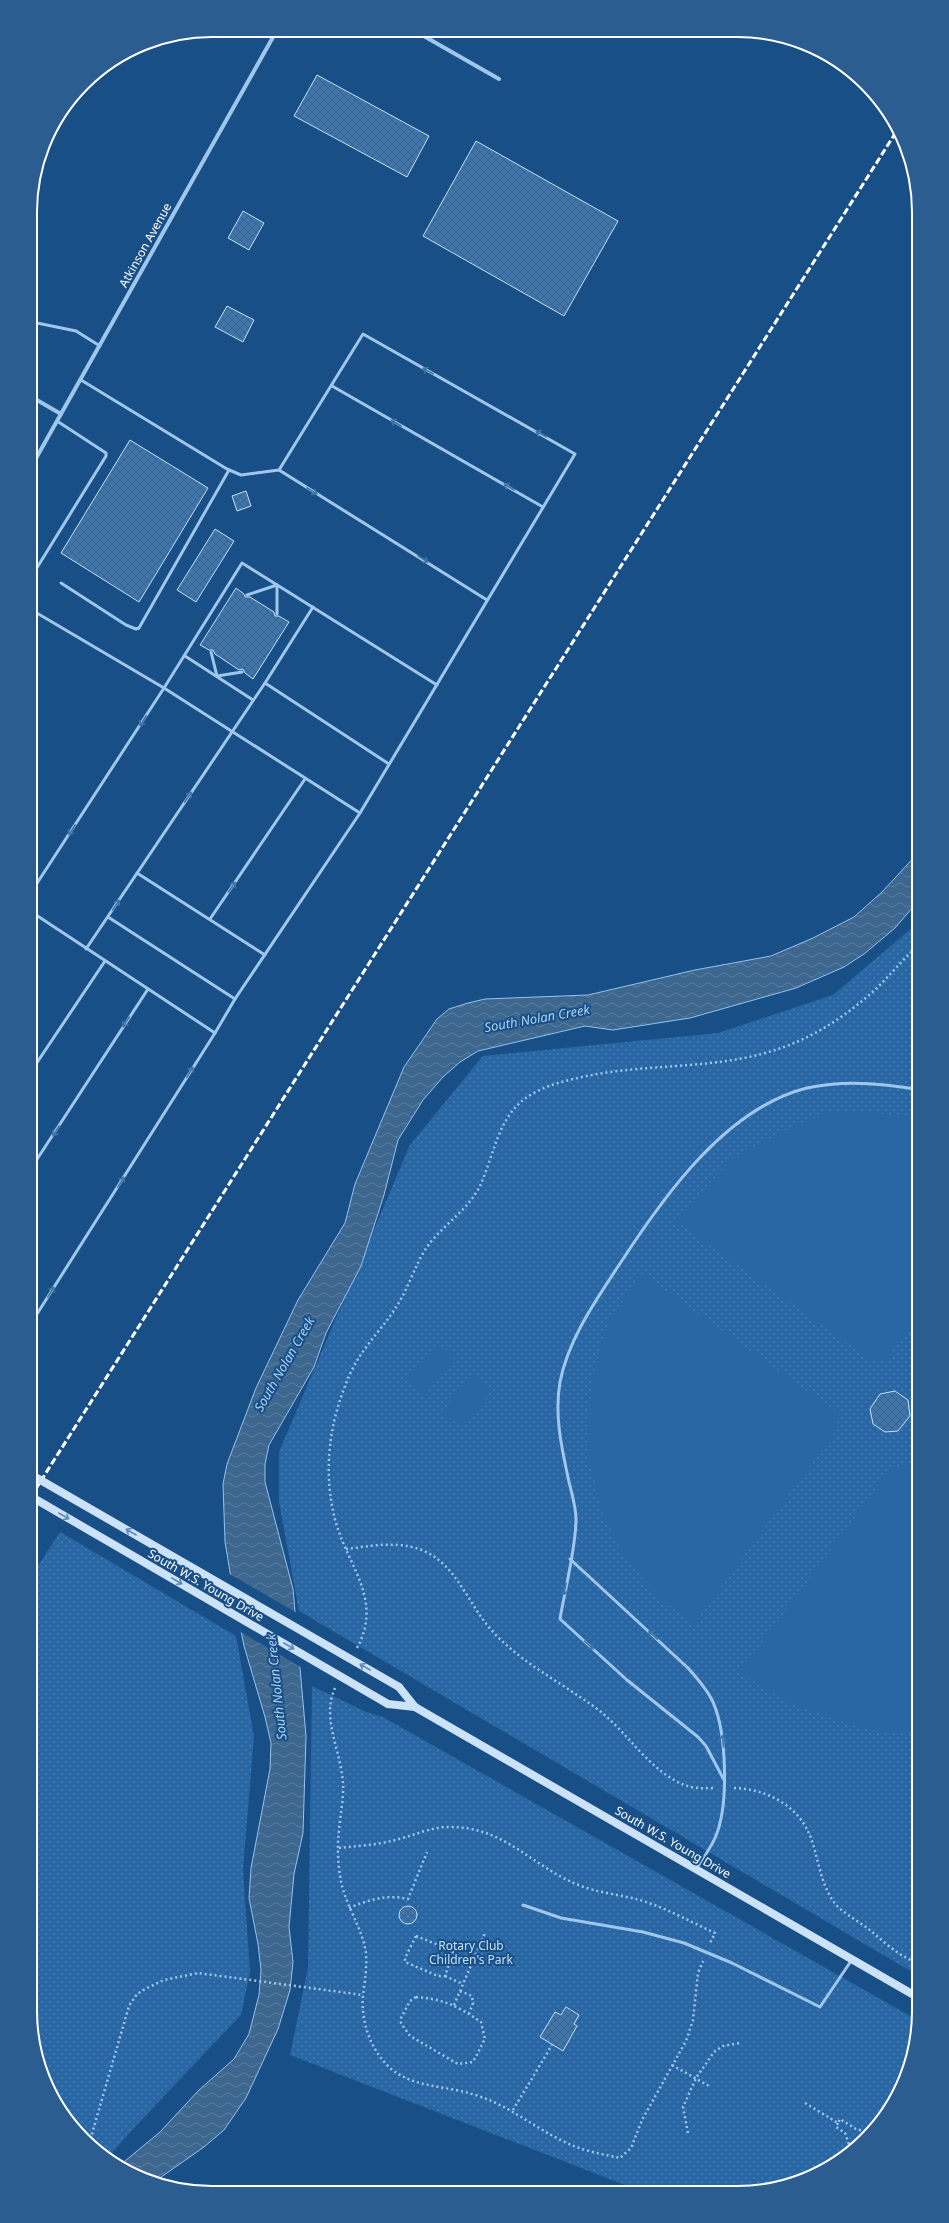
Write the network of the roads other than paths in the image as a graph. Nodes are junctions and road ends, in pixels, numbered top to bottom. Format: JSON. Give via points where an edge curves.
{"nodes":[{"id":1,"x":273,"y":37,"type":"edge"},
{"id":2,"x":426,"y":37,"type":"edge"},
{"id":3,"x":499,"y":79,"type":"dead end"},
{"id":4,"x":37,"y":323,"type":"edge"},
{"id":5,"x":100,"y":346,"type":"junction"},
{"id":6,"x":81,"y":380,"type":"junction"},
{"id":7,"x":332,"y":386,"type":"junction"},
{"id":8,"x":37,"y":400,"type":"edge"},
{"id":9,"x":61,"y":414,"type":"junction"},
{"id":10,"x":57,"y":421,"type":"junction"},
{"id":11,"x":37,"y":457,"type":"edge"},
{"id":12,"x":230,"y":470,"type":"junction"},
{"id":13,"x":279,"y":470,"type":"junction"},
{"id":14,"x":543,"y":507,"type":"junction"},
{"id":15,"x":37,"y":568,"type":"edge"},
{"id":16,"x":61,"y":583,"type":"dead end"},
{"id":17,"x":277,"y":585,"type":"junction"},
{"id":18,"x":247,"y":595,"type":"dead end"},
{"id":19,"x":487,"y":600,"type":"junction"},
{"id":20,"x":313,"y":607,"type":"junction"},
{"id":21,"x":37,"y":613,"type":"edge"},
{"id":22,"x":277,"y":614,"type":"dead end"},
{"id":23,"x":211,"y":652,"type":"dead end"},
{"id":24,"x":185,"y":656,"type":"junction"},
{"id":25,"x":242,"y":672,"type":"dead end"},
{"id":26,"x":216,"y":676,"type":"junction"},
{"id":27,"x":265,"y":683,"type":"junction"},
{"id":28,"x":437,"y":685,"type":"junction"},
{"id":29,"x":164,"y":688,"type":"junction"},
{"id":30,"x":253,"y":700,"type":"junction"},
{"id":31,"x":231,"y":732,"type":"junction"},
{"id":32,"x":389,"y":764,"type":"junction"},
{"id":33,"x":305,"y":779,"type":"junction"},
{"id":34,"x":360,"y":813,"type":"junction"},
{"id":35,"x":137,"y":873,"type":"junction"},
{"id":36,"x":37,"y":883,"type":"edge"},
{"id":37,"x":37,"y":915,"type":"edge"},
{"id":38,"x":108,"y":917,"type":"junction"},
{"id":39,"x":210,"y":919,"type":"junction"},
{"id":40,"x":86,"y":949,"type":"junction"},
{"id":41,"x":265,"y":955,"type":"junction"},
{"id":42,"x":105,"y":961,"type":"junction"},
{"id":43,"x":148,"y":989,"type":"junction"},
{"id":44,"x":235,"y":999,"type":"junction"},
{"id":45,"x":215,"y":1033,"type":"junction"},
{"id":46,"x":37,"y":1063,"type":"edge"},
{"id":47,"x":912,"y":1089,"type":"edge"},
{"id":48,"x":37,"y":1159,"type":"edge"},
{"id":49,"x":37,"y":1314,"type":"edge"},
{"id":50,"x":37,"y":1478,"type":"edge"},
{"id":51,"x":37,"y":1500,"type":"edge"},
{"id":52,"x":570,"y":1559,"type":"junction"},
{"id":53,"x":416,"y":1707,"type":"junction"},
{"id":54,"x":724,"y":1780,"type":"junction"},
{"id":55,"x":696,"y":1869,"type":"junction"},
{"id":56,"x":523,"y":1905,"type":"dead end"},
{"id":57,"x":852,"y":1959,"type":"junction"},
{"id":58,"x":912,"y":1994,"type":"edge"}],
"edges":[{"from":1,"to":5,"type":"street","name":"Atkinson Avenue"},
{"from":2,"to":3,"type":"street"},
{"from":4,"to":5,"type":"lane","via":[[76,331]]},
{"from":5,"to":6,"type":"street","name":"Atkinson Avenue"},
{"from":6,"to":9,"type":"street","name":"Atkinson Avenue"},
{"from":6,"to":12,"type":"lane"},
{"from":7,"to":13,"type":"lane"},
{"from":14,"to":7,"type":"lane","one_way":true},
{"from":14,"to":7,"type":"lane","one_way":true,"via":[[575,454],[363,334]]},
{"from":8,"to":9,"type":"street"},
{"from":9,"to":10,"type":"street","name":"Atkinson Avenue"},
{"from":10,"to":11,"type":"street","name":"Atkinson Avenue"},
{"from":10,"to":15,"type":"lane","via":[[100,447],[106,456]]},
{"from":12,"to":13,"type":"lane","via":[[241,475]]},
{"from":12,"to":16,"type":"lane","via":[[139,628],[126,625]]},
{"from":13,"to":19,"type":"lane","one_way":true},
{"from":14,"to":19,"type":"lane"},
{"from":17,"to":18,"type":"lane"},
{"from":17,"to":20,"type":"lane"},
{"from":17,"to":22,"type":"lane"},
{"from":17,"to":24,"type":"lane","via":[[242,563]]},
{"from":19,"to":28,"type":"lane"},
{"from":20,"to":27,"type":"lane"},
{"from":20,"to":28,"type":"lane"},
{"from":21,"to":29,"type":"lane"},
{"from":23,"to":26,"type":"lane"},
{"from":24,"to":26,"type":"lane"},
{"from":24,"to":29,"type":"lane"},
{"from":25,"to":26,"type":"lane"},
{"from":26,"to":30,"type":"lane"},
{"from":27,"to":30,"type":"lane"},
{"from":27,"to":32,"type":"lane"},
{"from":28,"to":32,"type":"lane"},
{"from":29,"to":31,"type":"lane"},
{"from":29,"to":36,"type":"lane","one_way":true},
{"from":30,"to":31,"type":"lane"},
{"from":31,"to":33,"type":"lane"},
{"from":35,"to":31,"type":"lane","one_way":true},
{"from":32,"to":34,"type":"lane"},
{"from":33,"to":34,"type":"lane"},
{"from":39,"to":33,"type":"lane","one_way":true},
{"from":34,"to":41,"type":"lane"},
{"from":38,"to":35,"type":"lane","one_way":true},
{"from":35,"to":39,"type":"lane"},
{"from":37,"to":40,"type":"lane"},
{"from":38,"to":40,"type":"lane"},
{"from":38,"to":44,"type":"lane"},
{"from":39,"to":41,"type":"lane"},
{"from":40,"to":42,"type":"lane"},
{"from":41,"to":44,"type":"lane"},
{"from":42,"to":43,"type":"lane"},
{"from":42,"to":46,"type":"lane"},
{"from":43,"to":45,"type":"lane"},
{"from":43,"to":48,"type":"lane","one_way":true},
{"from":44,"to":45,"type":"lane"},
{"from":49,"to":45,"type":"lane","one_way":true},
{"from":47,"to":52,"type":"lane","via":[[876,1084],[826,1085],[790,1094],[756,1112],[719,1138],[661,1204],[595,1304],[569,1354],[560,1382],[559,1429],[576,1520]]},
{"from":53,"to":50,"type":"main road","name":"South W.S. Young Drive","one_way":true,"bridge":true,"via":[[399,1687]]},
{"from":51,"to":53,"type":"main road","name":"South W.S. Young Drive","one_way":true,"bridge":true,"via":[[388,1704]]},
{"from":54,"to":52,"type":"lane","one_way":true,"via":[[721,1731],[713,1702],[702,1684]]},
{"from":52,"to":54,"type":"lane","one_way":true,"via":[[560,1619],[627,1680],[698,1738],[706,1746]]},
{"from":53,"to":55,"type":"main road","name":"South W.S. Young Drive"},
{"from":54,"to":55,"type":"lane","via":[[720,1824],[716,1837]]},
{"from":55,"to":57,"type":"main road","name":"South W.S. Young Drive"},
{"from":56,"to":57,"type":"lane","via":[[561,1918],[643,1932],[684,1943],[820,2007]]},
{"from":57,"to":58,"type":"main road","name":"South W.S. Young Drive"}]}
